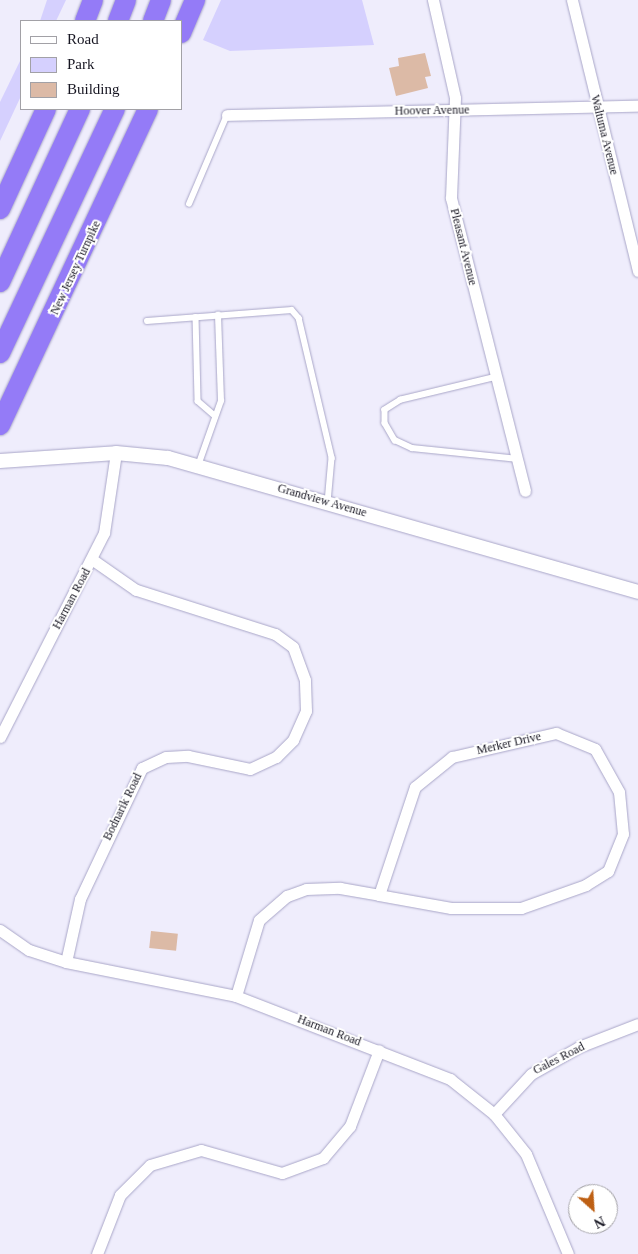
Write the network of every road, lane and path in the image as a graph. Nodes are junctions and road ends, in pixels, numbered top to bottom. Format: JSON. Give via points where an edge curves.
{"nodes":[{"id":1,"x":93,"y":0,"type":"edge"},
{"id":2,"x":126,"y":0,"type":"edge"},
{"id":3,"x":161,"y":0,"type":"edge"},
{"id":4,"x":195,"y":0,"type":"edge"},
{"id":5,"x":433,"y":0,"type":"edge"},
{"id":6,"x":572,"y":0,"type":"edge"},
{"id":7,"x":85,"y":20,"type":"edge"},
{"id":8,"x":118,"y":20,"type":"edge"},
{"id":9,"x":153,"y":20,"type":"edge"},
{"id":10,"x":182,"y":31,"type":"edge"},
{"id":11,"x":638,"y":106,"type":"edge"},
{"id":12,"x":597,"y":108,"type":"junction"},
{"id":13,"x":46,"y":110,"type":"edge"},
{"id":14,"x":80,"y":110,"type":"edge"},
{"id":15,"x":114,"y":110,"type":"edge"},
{"id":16,"x":148,"y":110,"type":"edge"},
{"id":17,"x":455,"y":111,"type":"junction"},
{"id":18,"x":227,"y":115,"type":"joint"},
{"id":19,"x":189,"y":204,"type":"dead end"},
{"id":20,"x":0,"y":209,"type":"edge"},
{"id":21,"x":638,"y":270,"type":"edge"},
{"id":22,"x":0,"y":282,"type":"edge"},
{"id":23,"x":218,"y":315,"type":"junction"},
{"id":24,"x":196,"y":317,"type":"junction"},
{"id":25,"x":147,"y":321,"type":"dead end"},
{"id":26,"x":0,"y":353,"type":"edge"},
{"id":27,"x":497,"y":377,"type":"junction"},
{"id":28,"x":214,"y":415,"type":"junction"},
{"id":29,"x":0,"y":425,"type":"edge"},
{"id":30,"x":116,"y":453,"type":"junction"},
{"id":31,"x":518,"y":459,"type":"junction"},
{"id":32,"x":0,"y":461,"type":"edge"},
{"id":33,"x":198,"y":466,"type":"junction"},
{"id":34,"x":525,"y":491,"type":"dead end"},
{"id":35,"x":328,"y":503,"type":"junction"},
{"id":36,"x":93,"y":560,"type":"junction"},
{"id":37,"x":638,"y":592,"type":"edge"},
{"id":38,"x":0,"y":737,"type":"edge"},
{"id":39,"x":379,"y":895,"type":"junction"},
{"id":40,"x":0,"y":930,"type":"edge"},
{"id":41,"x":66,"y":962,"type":"junction"},
{"id":42,"x":236,"y":996,"type":"junction"},
{"id":43,"x":638,"y":1024,"type":"edge"},
{"id":44,"x":379,"y":1050,"type":"junction"},
{"id":45,"x":494,"y":1114,"type":"junction"},
{"id":46,"x":97,"y":1254,"type":"edge"},
{"id":47,"x":568,"y":1254,"type":"edge"}],
"edges":[{"from":1,"to":7,"type":"highway"},
{"from":2,"to":8,"type":"highway"},
{"from":3,"to":9,"type":"highway"},
{"from":4,"to":10,"type":"highway"},
{"from":5,"to":17,"type":"street","name":"Pleasant Avenue","via":[[454,85]]},
{"from":6,"to":12,"type":"street","name":"Waltuma Avenue"},
{"from":11,"to":12,"type":"street","name":"Hoover Avenue"},
{"from":12,"to":17,"type":"street","name":"Hoover Avenue"},
{"from":12,"to":21,"type":"street","name":"Waltuma Avenue"},
{"from":13,"to":20,"type":"highway"},
{"from":14,"to":22,"type":"highway"},
{"from":15,"to":26,"type":"highway"},
{"from":16,"to":29,"type":"highway","name":"New Jersey Turnpike"},
{"from":17,"to":18,"type":"street","name":"Hoover Avenue"},
{"from":17,"to":27,"type":"street","name":"Pleasant Avenue","via":[[451,198]]},
{"from":18,"to":19,"type":"lane"},
{"from":23,"to":24,"type":"lane"},
{"from":23,"to":28,"type":"lane","via":[[221,401]]},
{"from":23,"to":35,"type":"lane","via":[[292,310],[299,318],[332,458]]},
{"from":24,"to":25,"type":"lane"},
{"from":24,"to":28,"type":"lane","via":[[198,401]]},
{"from":27,"to":31,"type":"street","name":"Pleasant Avenue"},
{"from":27,"to":31,"type":"lane","via":[[401,400],[385,410],[385,423],[395,440],[412,448]]},
{"from":28,"to":33,"type":"lane"},
{"from":30,"to":32,"type":"street","name":"Grandview Avenue"},
{"from":30,"to":33,"type":"street","name":"Grandview Avenue"},
{"from":30,"to":36,"type":"street","name":"Harman Road","via":[[111,500]]},
{"from":31,"to":34,"type":"street","name":"Pleasant Avenue"},
{"from":33,"to":35,"type":"street","name":"Grandview Avenue"},
{"from":35,"to":37,"type":"street","name":"Grandview Avenue"},
{"from":36,"to":38,"type":"street","name":"Harman Road"},
{"from":36,"to":41,"type":"street","name":"Bodnarik Road","via":[[136,590],[275,634],[292,647],[305,680],[306,711],[293,740],[276,757],[250,768],[188,756],[166,757],[142,768],[80,898]]},
{"from":39,"to":39,"type":"street","name":"Merker Drive","via":[[451,908],[521,908],[586,885],[608,871],[623,834],[619,792],[595,749],[556,733],[452,757],[415,787]]},
{"from":39,"to":42,"type":"street","name":"Merker Drive","via":[[340,888],[306,889],[287,896],[259,920]]},
{"from":40,"to":41,"type":"street","name":"Harman Road","via":[[29,950]]},
{"from":41,"to":42,"type":"street","name":"Harman Road"},
{"from":42,"to":44,"type":"street","name":"Harman Road"},
{"from":43,"to":45,"type":"street","name":"Gales Road","via":[[579,1047],[531,1074]]},
{"from":44,"to":45,"type":"street","name":"Harman Road","via":[[450,1079]]},
{"from":44,"to":46,"type":"street","via":[[350,1126],[323,1158],[282,1173],[201,1150],[150,1165],[120,1196]]},
{"from":45,"to":47,"type":"street","name":"Harman Road","via":[[526,1154]]}]}
